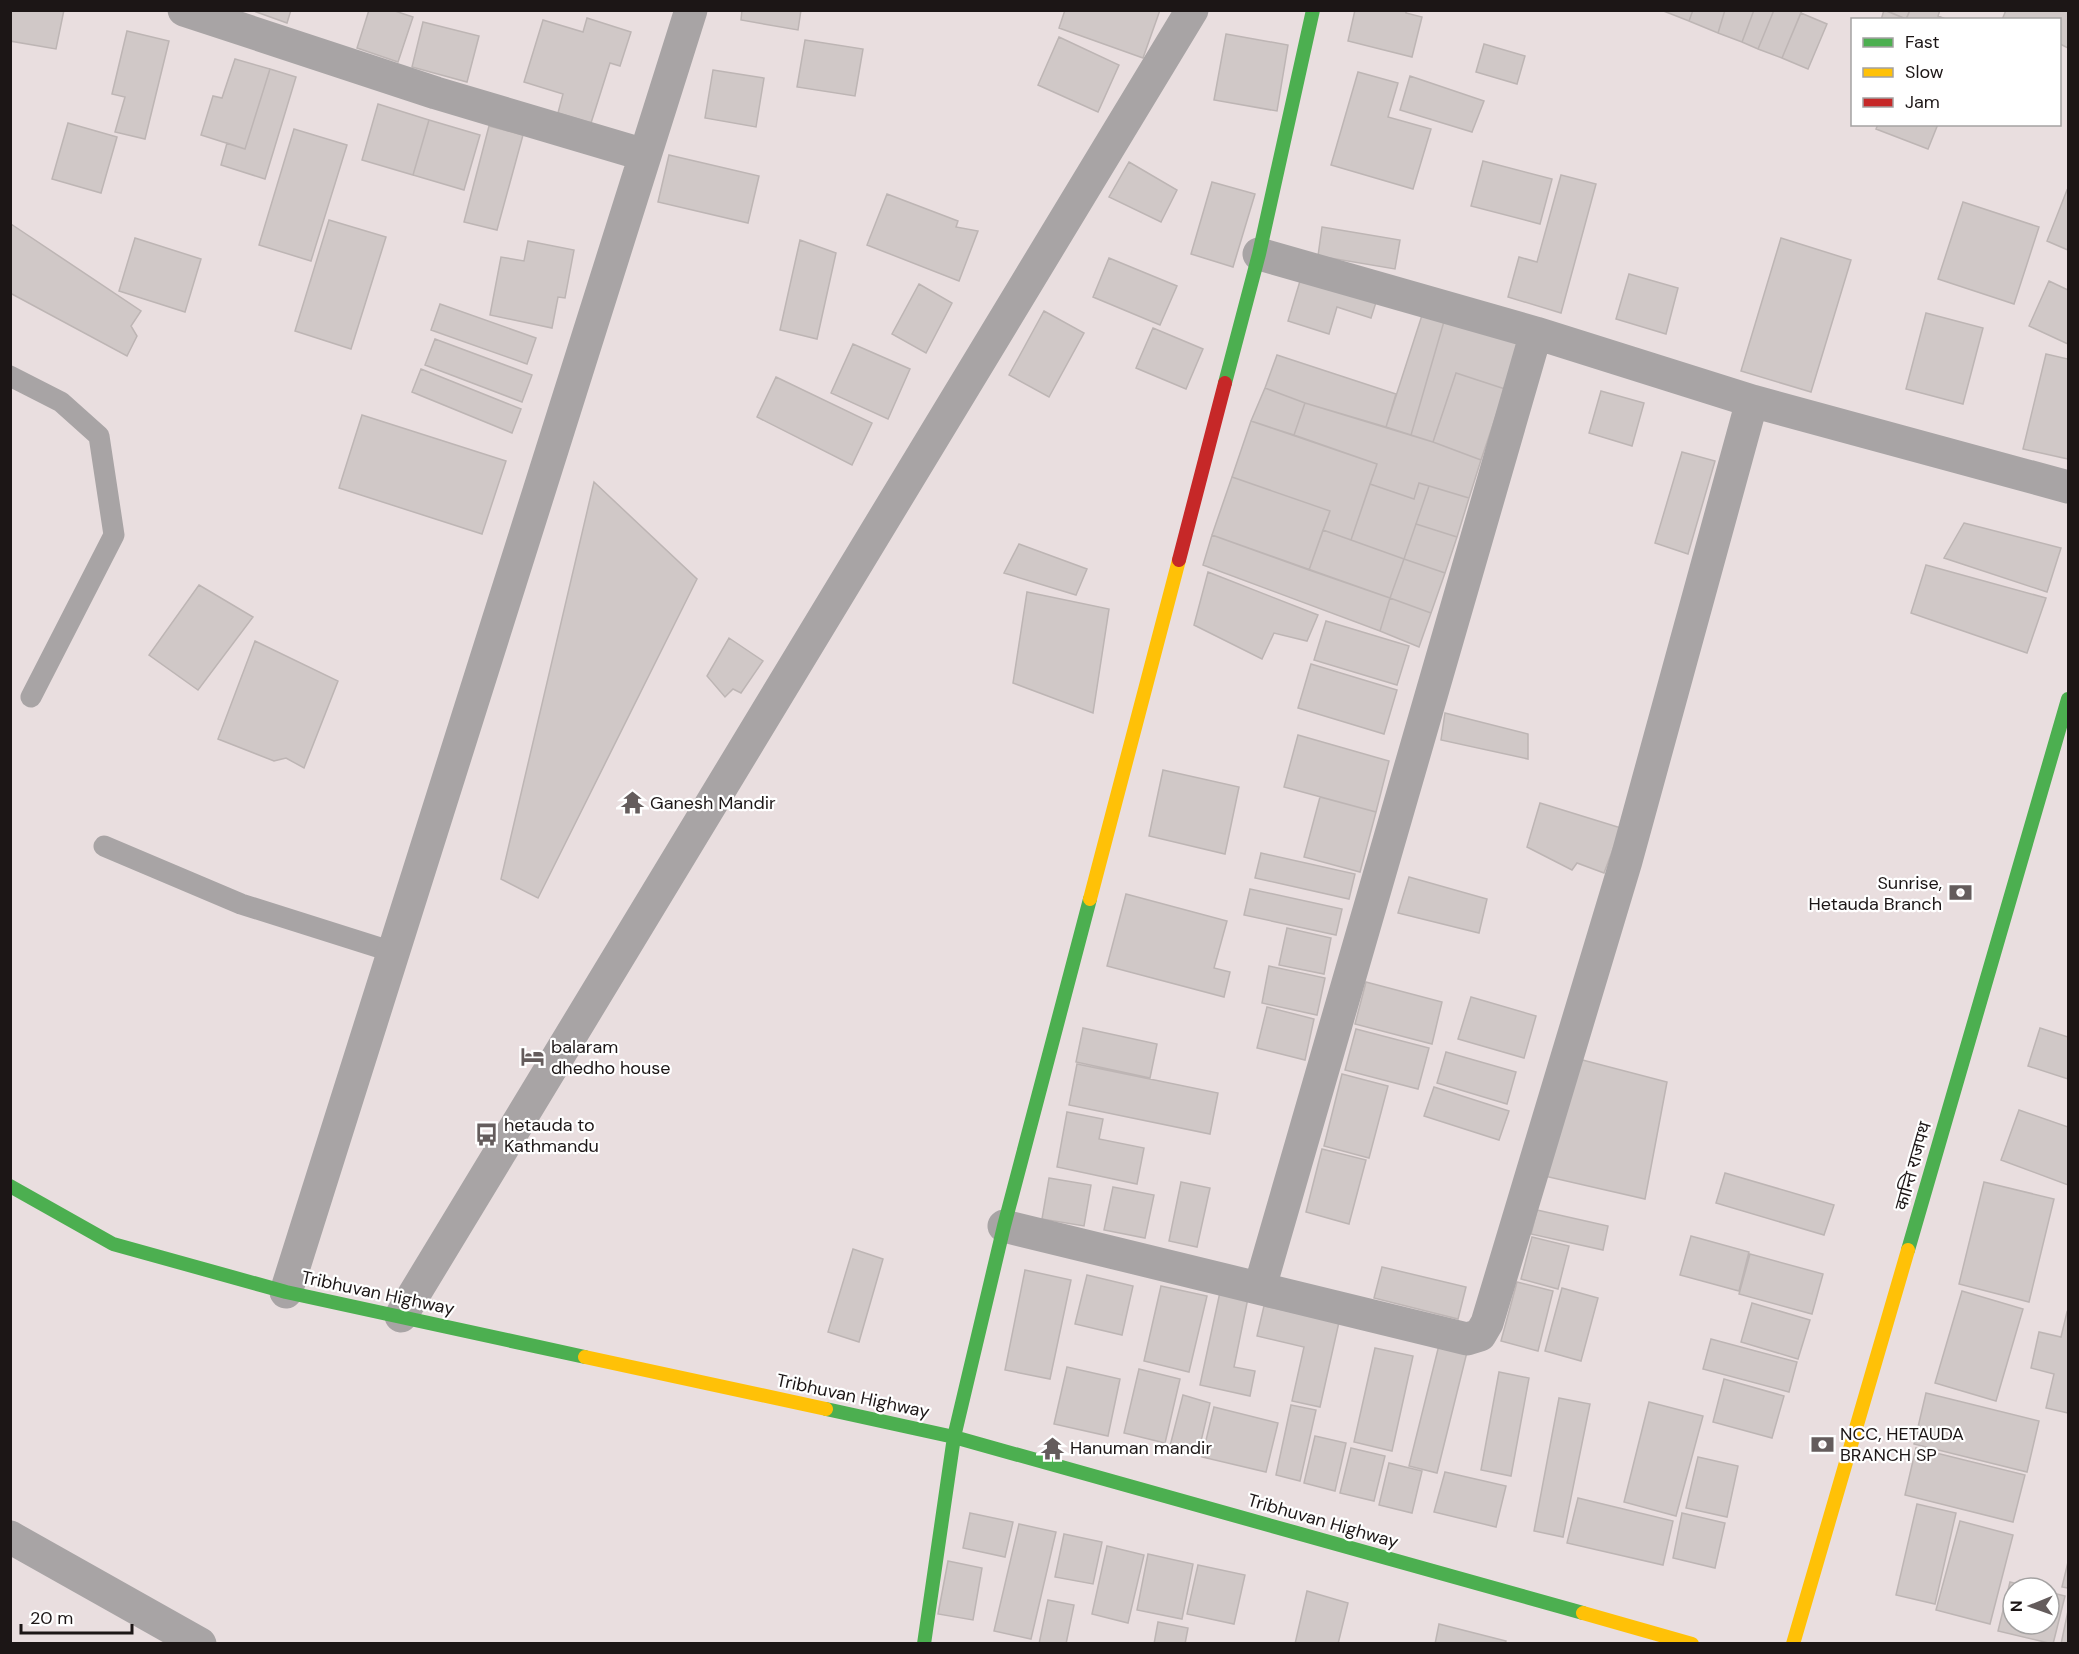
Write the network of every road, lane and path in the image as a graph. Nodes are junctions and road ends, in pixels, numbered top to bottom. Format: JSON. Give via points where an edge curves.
{"nodes":[{"id":1,"x":184,"y":10,"type":"edge"},
{"id":2,"x":691,"y":10,"type":"edge"},
{"id":3,"x":1192,"y":10,"type":"edge"},
{"id":4,"x":1312,"y":10,"type":"edge"},
{"id":5,"x":645,"y":155,"type":"junction"},
{"id":6,"x":1259,"y":254,"type":"junction"},
{"id":7,"x":1536,"y":333,"type":"junction"},
{"id":8,"x":10,"y":376,"type":"edge"},
{"id":9,"x":1752,"y":401,"type":"junction"},
{"id":10,"x":2068,"y":487,"type":"edge"},
{"id":11,"x":31,"y":697,"type":"dead end"},
{"id":12,"x":2068,"y":699,"type":"edge"},
{"id":13,"x":104,"y":846,"type":"dead end"},
{"id":14,"x":393,"y":952,"type":"junction"},
{"id":15,"x":10,"y":1186,"type":"edge"},
{"id":16,"x":1004,"y":1226,"type":"junction"},
{"id":17,"x":1260,"y":1287,"type":"junction"},
{"id":18,"x":286,"y":1292,"type":"junction"},
{"id":19,"x":401,"y":1316,"type":"junction"},
{"id":20,"x":954,"y":1437,"type":"junction"},
{"id":21,"x":10,"y":1537,"type":"edge"},
{"id":22,"x":200,"y":1644,"type":"edge"},
{"id":23,"x":924,"y":1644,"type":"edge"},
{"id":24,"x":1692,"y":1644,"type":"edge"},
{"id":25,"x":1792,"y":1644,"type":"edge"}],
"edges":[{"from":1,"to":5,"type":"street","via":[[436,93]]},
{"from":2,"to":5,"type":"street"},
{"from":3,"to":19,"type":"street"},
{"from":4,"to":6,"type":"main road"},
{"from":5,"to":14,"type":"street"},
{"from":6,"to":7,"type":"street"},
{"from":6,"to":16,"type":"main road"},
{"from":7,"to":9,"type":"street"},
{"from":7,"to":17,"type":"street"},
{"from":8,"to":11,"type":"lane","via":[[62,402],[99,436],[114,535]]},
{"from":9,"to":10,"type":"street"},
{"from":9,"to":17,"type":"street","via":[[1626,861],[1487,1323],[1480,1335],[1467,1339]]},
{"from":12,"to":25,"type":"main road","name":"कान्ति राजपथ"},
{"from":13,"to":14,"type":"lane","via":[[241,904]]},
{"from":14,"to":18,"type":"street"},
{"from":15,"to":18,"type":"main road","name":"Tribhuvan Highway","via":[[113,1245]]},
{"from":16,"to":17,"type":"street"},
{"from":16,"to":20,"type":"main road"},
{"from":18,"to":19,"type":"main road","name":"Tribhuvan Highway"},
{"from":19,"to":20,"type":"main road","name":"Tribhuvan Highway"},
{"from":20,"to":23,"type":"main road"},
{"from":20,"to":24,"type":"main road","name":"Tribhuvan Highway"},
{"from":21,"to":22,"type":"street"}]}
